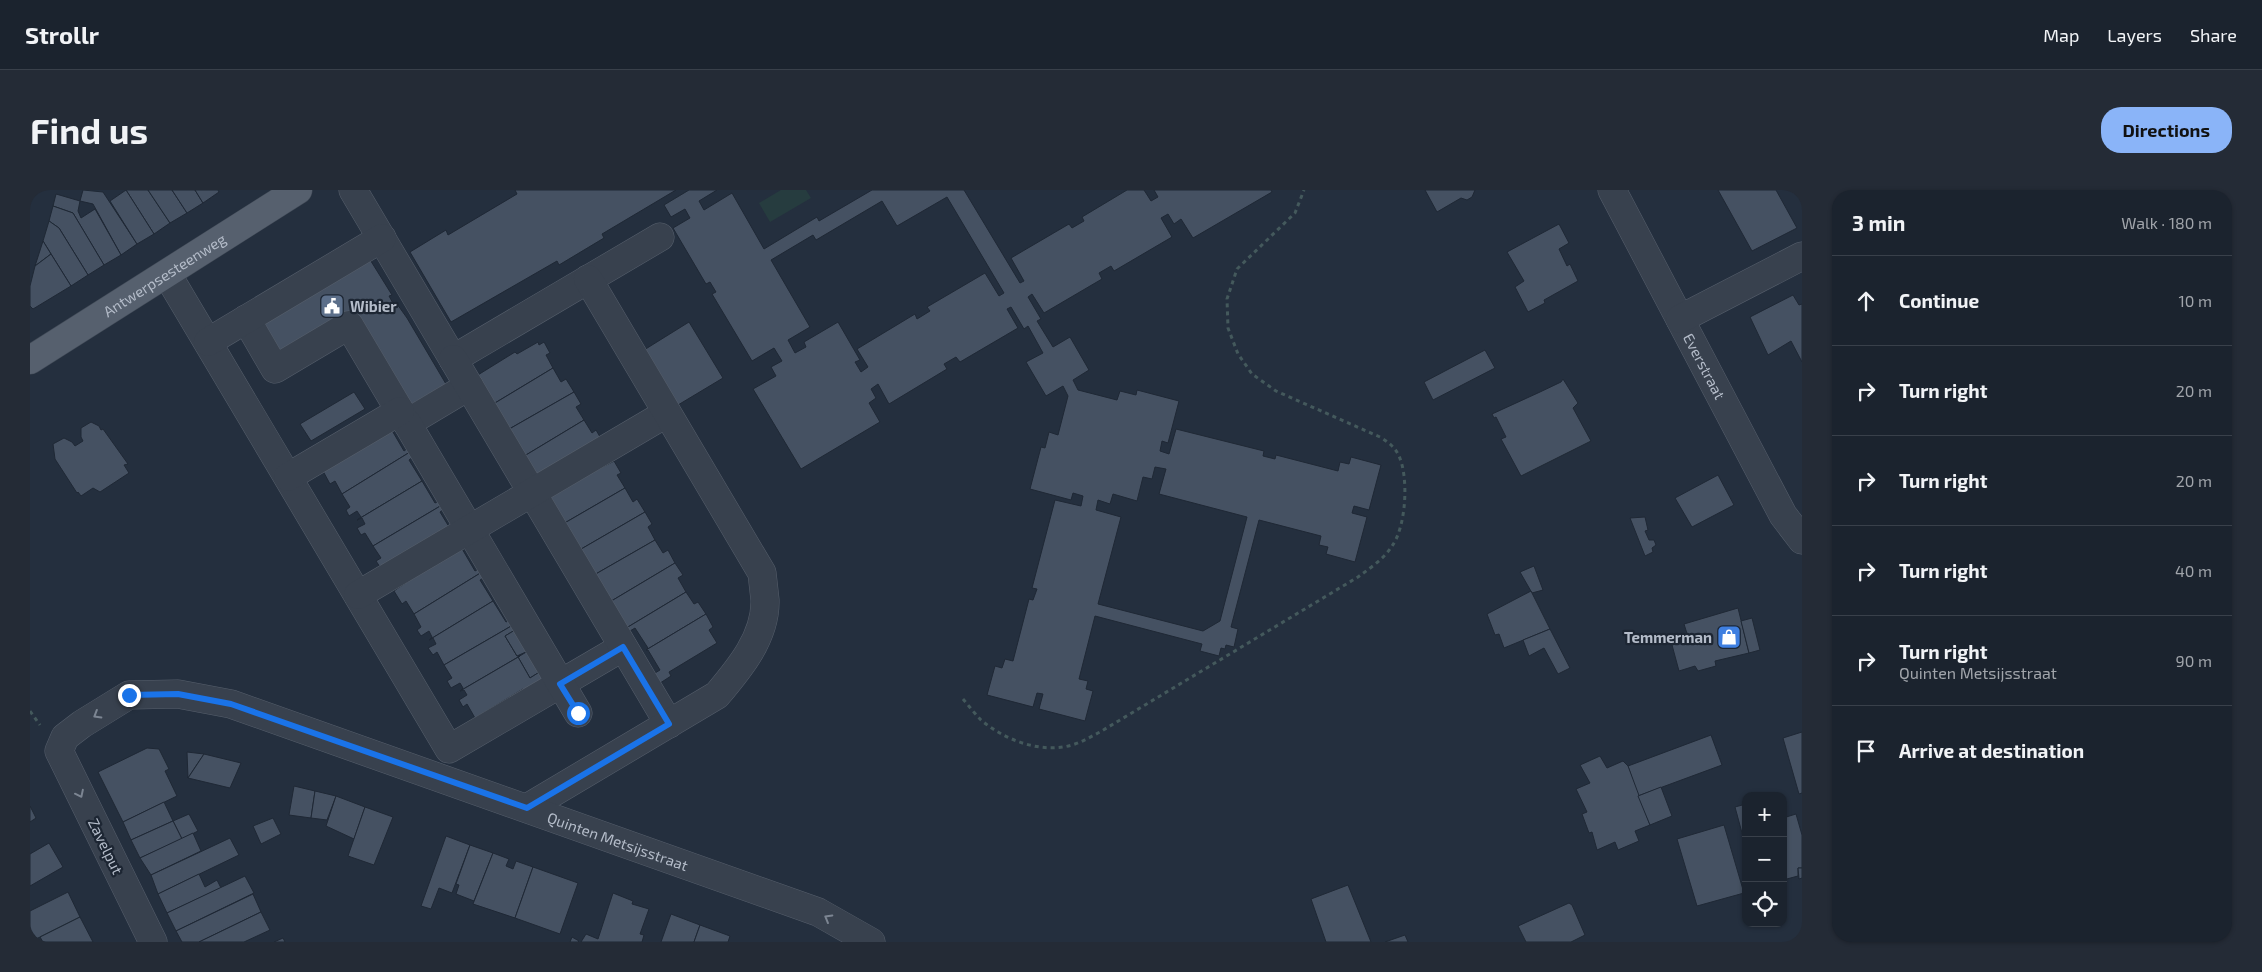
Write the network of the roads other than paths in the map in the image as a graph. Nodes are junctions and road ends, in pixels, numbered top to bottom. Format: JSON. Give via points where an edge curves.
{"nodes":[{"id":1,"x":298,"y":190,"type":"edge"},
{"id":2,"x":352,"y":190,"type":"edge"},
{"id":3,"x":1612,"y":190,"type":"edge"},
{"id":4,"x":382,"y":238,"type":"junction"},
{"id":5,"x":660,"y":238,"type":"dead end"},
{"id":6,"x":1802,"y":256,"type":"edge"},
{"id":7,"x":167,"y":274,"type":"junction"},
{"id":8,"x":588,"y":279,"type":"junction"},
{"id":9,"x":246,"y":319,"type":"junction"},
{"id":10,"x":1680,"y":319,"type":"junction"},
{"id":11,"x":208,"y":342,"type":"junction"},
{"id":12,"x":453,"y":359,"type":"junction"},
{"id":13,"x":30,"y":360,"type":"edge"},
{"id":14,"x":469,"y":386,"type":"junction"},
{"id":15,"x":667,"y":413,"type":"junction"},
{"id":16,"x":403,"y":417,"type":"junction"},
{"id":17,"x":288,"y":477,"type":"junction"},
{"id":18,"x":532,"y":493,"type":"junction"},
{"id":19,"x":470,"y":530,"type":"junction"},
{"id":20,"x":1802,"y":540,"type":"edge"},
{"id":21,"x":358,"y":595,"type":"junction"},
{"id":22,"x":623,"y":647,"type":"junction"},
{"id":23,"x":560,"y":684,"type":"junction"},
{"id":24,"x":578,"y":713,"type":"dead end"},
{"id":25,"x":669,"y":724,"type":"junction"},
{"id":26,"x":59,"y":750,"type":"joint"},
{"id":27,"x":527,"y":808,"type":"junction"},
{"id":28,"x":153,"y":942,"type":"edge"},
{"id":29,"x":871,"y":942,"type":"edge"}],
"edges":[{"from":1,"to":7,"type":"main road","name":"Antwerpsesteenweg"},
{"from":2,"to":4,"type":"street"},
{"from":3,"to":10,"type":"street","name":"Everstraat"},
{"from":4,"to":9,"type":"street"},
{"from":4,"to":12,"type":"street"},
{"from":5,"to":8,"type":"street"},
{"from":6,"to":10,"type":"street"},
{"from":7,"to":11,"type":"street"},
{"from":7,"to":13,"type":"main road","name":"Antwerpsesteenweg"},
{"from":8,"to":12,"type":"street"},
{"from":8,"to":15,"type":"street"},
{"from":9,"to":11,"type":"street"},
{"from":9,"to":16,"type":"street","via":[[275,369],[349,326]]},
{"from":10,"to":20,"type":"street","name":"Everstraat","via":[[1784,515]]},
{"from":11,"to":17,"type":"street"},
{"from":12,"to":14,"type":"street"},
{"from":14,"to":16,"type":"street"},
{"from":14,"to":18,"type":"street"},
{"from":15,"to":18,"type":"street"},
{"from":15,"to":25,"type":"street","via":[[762,573],[765,602],[758,637],[738,670],[717,695]]},
{"from":16,"to":17,"type":"street"},
{"from":16,"to":19,"type":"street"},
{"from":17,"to":21,"type":"street"},
{"from":18,"to":19,"type":"street"},
{"from":18,"to":22,"type":"street"},
{"from":19,"to":21,"type":"street"},
{"from":19,"to":23,"type":"street"},
{"from":21,"to":23,"type":"street","via":[[449,749]]},
{"from":22,"to":23,"type":"street"},
{"from":22,"to":25,"type":"street"},
{"from":23,"to":24,"type":"street"},
{"from":25,"to":27,"type":"street"},
{"from":27,"to":26,"type":"street","name":"Quinten Metsijsstraat","one_way":true,"via":[[231,704],[178,694],[129,695],[65,737]]},
{"from":26,"to":28,"type":"street","name":"Zavelput","one_way":true},
{"from":29,"to":27,"type":"street","name":"Quinten Metsijsstraat","one_way":true,"via":[[818,912]]}]}
